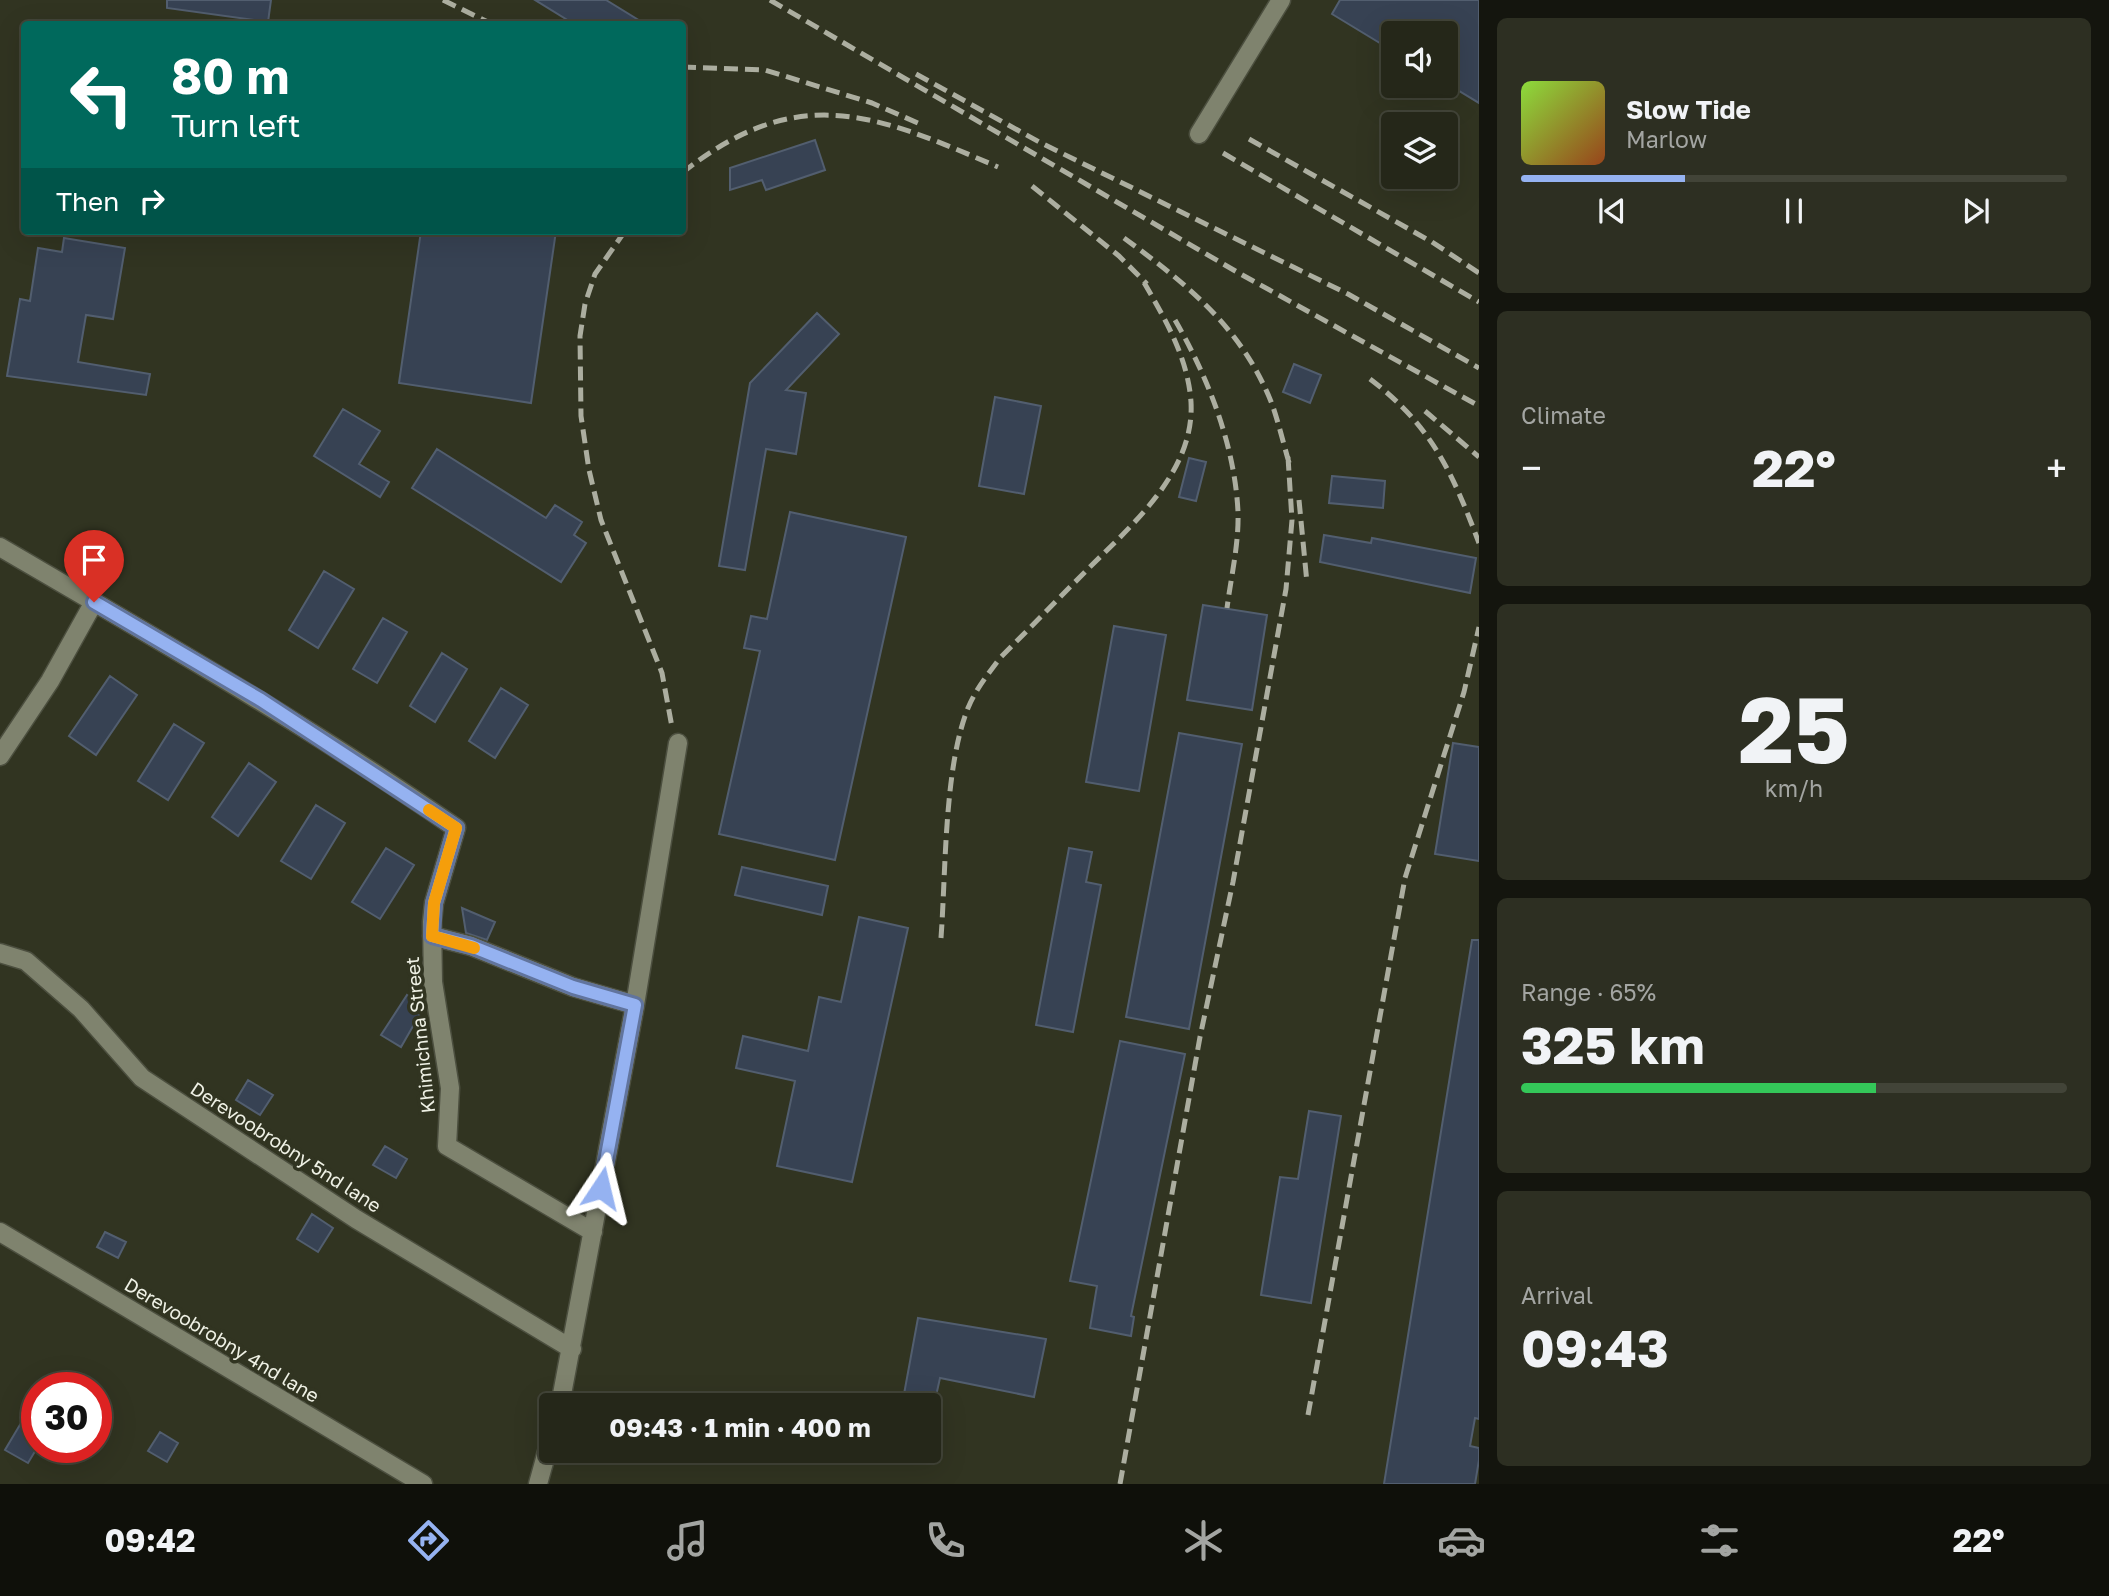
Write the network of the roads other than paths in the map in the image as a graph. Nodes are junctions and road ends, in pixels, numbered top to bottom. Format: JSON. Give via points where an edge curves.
{"nodes":[{"id":1,"x":1281,"y":0,"type":"edge"},
{"id":2,"x":1199,"y":134,"type":"dead end"},
{"id":3,"x":0,"y":547,"type":"edge"},
{"id":4,"x":94,"y":602,"type":"junction"},
{"id":5,"x":678,"y":743,"type":"dead end"},
{"id":6,"x":0,"y":756,"type":"edge"},
{"id":7,"x":432,"y":936,"type":"junction"},
{"id":8,"x":0,"y":953,"type":"edge"},
{"id":9,"x":635,"y":1005,"type":"junction"},
{"id":10,"x":0,"y":1232,"type":"edge"},
{"id":11,"x":593,"y":1232,"type":"junction"},
{"id":12,"x":572,"y":1349,"type":"junction"},
{"id":13,"x":563,"y":1393,"type":"edge"},
{"id":14,"x":544,"y":1463,"type":"edge"},
{"id":15,"x":423,"y":1484,"type":"edge"},
{"id":16,"x":538,"y":1484,"type":"edge"}],
"edges":[{"from":1,"to":2,"type":"street"},
{"from":3,"to":4,"type":"street","name":"Khimichna Street"},
{"from":4,"to":6,"type":"street","via":[[50,681]]},
{"from":4,"to":7,"type":"street","name":"Khimichna Street","via":[[261,700],[456,828],[434,903]]},
{"from":5,"to":9,"type":"street"},
{"from":7,"to":9,"type":"street"},
{"from":7,"to":11,"type":"street","name":"Khimichna Street","via":[[433,982],[450,1088],[447,1146]]},
{"from":8,"to":12,"type":"street","name":"Derevoobrobny 5nd lane","via":[[26,961],[46,978],[81,1009],[142,1078],[356,1219]]},
{"from":9,"to":11,"type":"street"},
{"from":10,"to":15,"type":"street","name":"Derevoobrobny 4nd lane"},
{"from":11,"to":12,"type":"street"},
{"from":12,"to":13,"type":"street"},
{"from":14,"to":16,"type":"street"}]}
